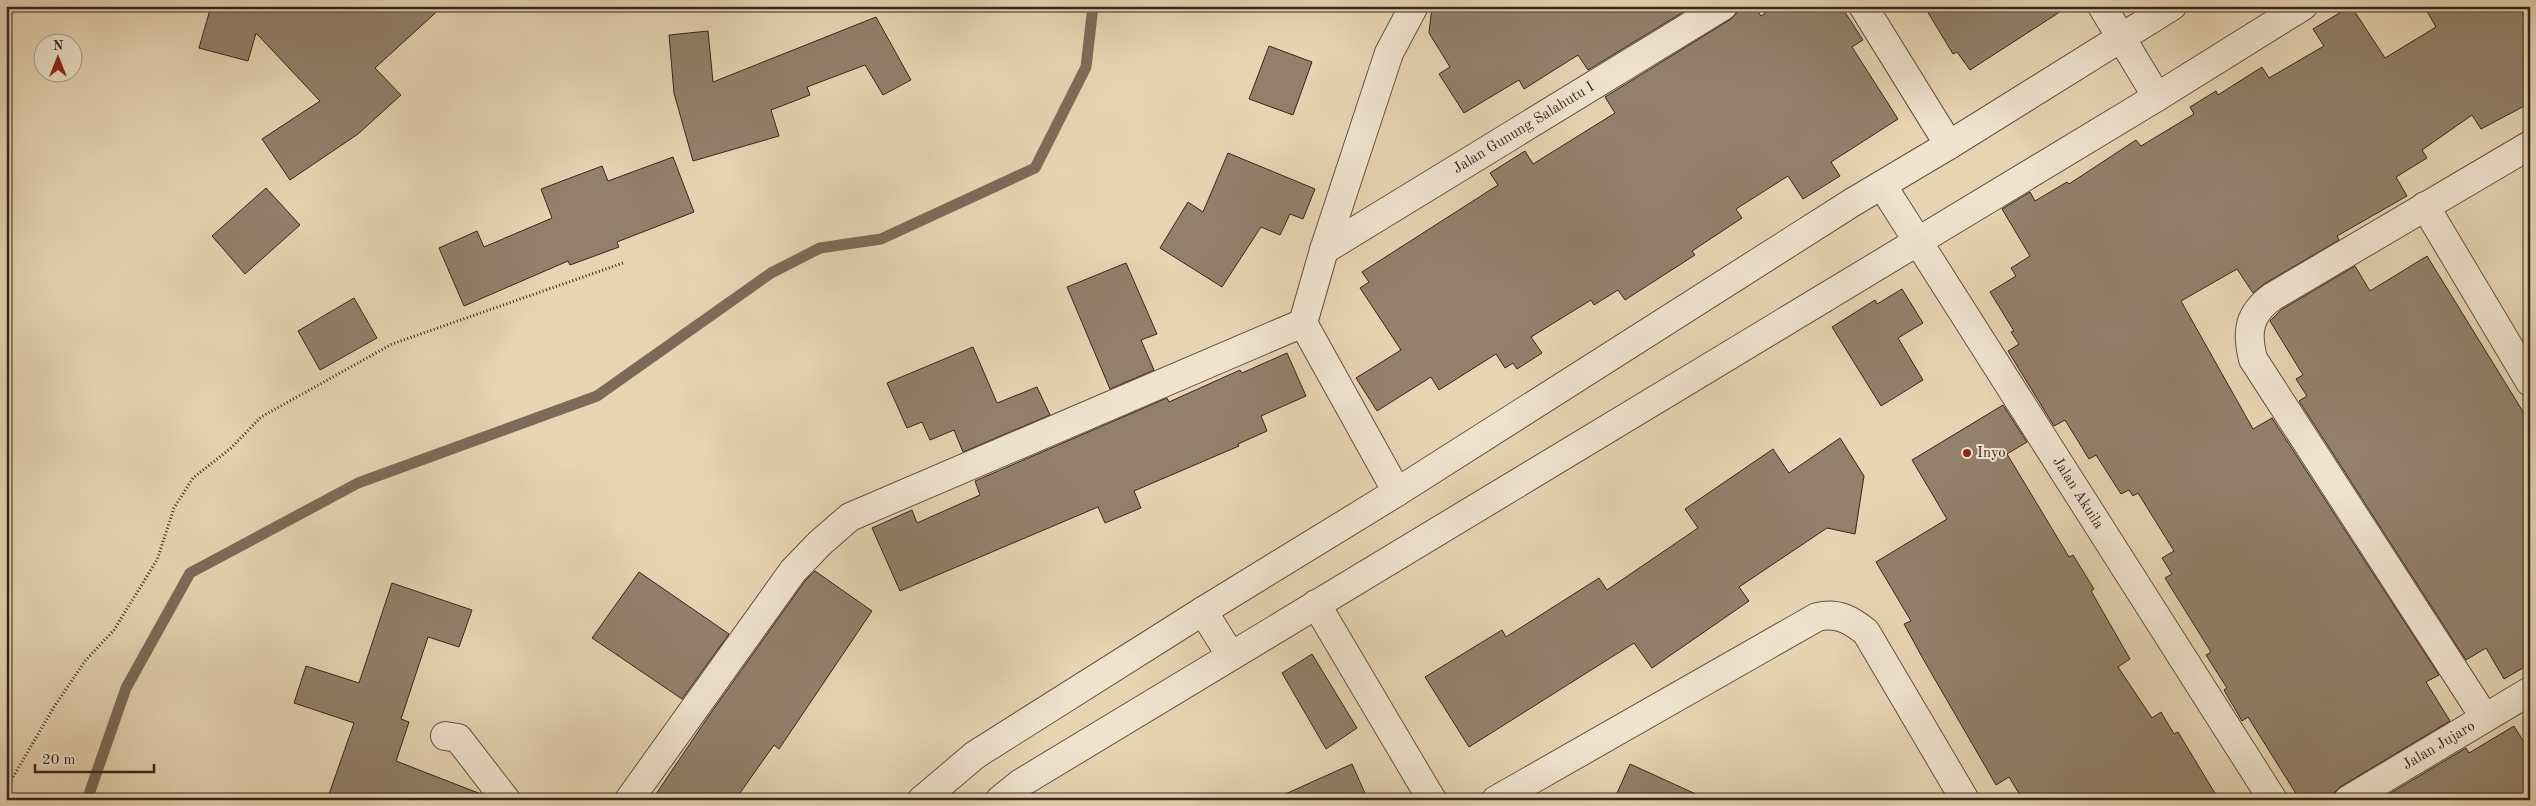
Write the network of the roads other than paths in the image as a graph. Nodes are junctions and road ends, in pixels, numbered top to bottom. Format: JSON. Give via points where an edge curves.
{"nodes":[{"id":1,"x":1414,"y":6,"type":"edge"},
{"id":2,"x":1723,"y":6,"type":"edge"},
{"id":3,"x":1863,"y":6,"type":"edge"},
{"id":4,"x":2102,"y":6,"type":"edge"},
{"id":5,"x":2172,"y":6,"type":"edge"},
{"id":6,"x":2303,"y":6,"type":"edge"},
{"id":7,"x":2123,"y":37,"type":"junction"},
{"id":8,"x":2157,"y":97,"type":"junction"},
{"id":9,"x":1949,"y":145,"type":"junction"},
{"id":10,"x":2530,"y":145,"type":"edge"},
{"id":11,"x":1882,"y":186,"type":"junction"},
{"id":12,"x":2425,"y":206,"type":"junction"},
{"id":13,"x":1917,"y":242,"type":"junction"},
{"id":14,"x":1324,"y":250,"type":"junction"},
{"id":15,"x":1303,"y":323,"type":"junction"},
{"id":16,"x":2530,"y":382,"type":"edge"},
{"id":17,"x":1397,"y":492,"type":"junction"},
{"id":18,"x":1316,"y":604,"type":"junction"},
{"id":19,"x":1203,"y":611,"type":"junction"},
{"id":20,"x":1231,"y":656,"type":"junction"},
{"id":21,"x":2530,"y":692,"type":"edge"},
{"id":22,"x":2485,"y":718,"type":"junction"},
{"id":23,"x":446,"y":736,"type":"dead end"},
{"id":24,"x":506,"y":800,"type":"edge"},
{"id":25,"x":629,"y":800,"type":"edge"},
{"id":26,"x":922,"y":800,"type":"edge"},
{"id":27,"x":1000,"y":800,"type":"edge"},
{"id":28,"x":1432,"y":800,"type":"edge"},
{"id":29,"x":1496,"y":800,"type":"edge"},
{"id":30,"x":1965,"y":800,"type":"edge"},
{"id":31,"x":2273,"y":800,"type":"edge"},
{"id":32,"x":2348,"y":800,"type":"edge"}],
"edges":[{"from":1,"to":14,"type":"street","via":[[1389,54]]},
{"from":2,"to":14,"type":"street","name":"Jalan Gunung Salahutu I"},
{"from":3,"to":9,"type":"street"},
{"from":4,"to":7,"type":"street"},
{"from":5,"to":7,"type":"street"},
{"from":6,"to":8,"type":"street"},
{"from":7,"to":8,"type":"street"},
{"from":7,"to":9,"type":"street"},
{"from":8,"to":13,"type":"street"},
{"from":9,"to":11,"type":"street"},
{"from":10,"to":12,"type":"street"},
{"from":11,"to":13,"type":"street","name":"Jalan Akuila"},
{"from":11,"to":17,"type":"street"},
{"from":12,"to":16,"type":"street"},
{"from":12,"to":22,"type":"street","via":[[2260,306],[2250,328],[2250,346],[2253,359]]},
{"from":13,"to":18,"type":"street"},
{"from":13,"to":31,"type":"street","name":"Jalan Akuila"},
{"from":14,"to":15,"type":"street"},
{"from":15,"to":17,"type":"street"},
{"from":15,"to":25,"type":"street","via":[[850,517],[793,571]]},
{"from":17,"to":19,"type":"street"},
{"from":18,"to":20,"type":"street"},
{"from":18,"to":28,"type":"street"},
{"from":19,"to":20,"type":"street"},
{"from":19,"to":26,"type":"street","via":[[975,755]]},
{"from":20,"to":27,"type":"street","via":[[1021,783]]},
{"from":21,"to":22,"type":"street","name":"Jalan Jujaro"},
{"from":22,"to":32,"type":"street","name":"Jalan Jujaro"},
{"from":23,"to":24,"type":"street","via":[[458,738]]},
{"from":29,"to":30,"type":"street","via":[[1817,617],[1827,615],[1851,620],[1866,632]]}]}
